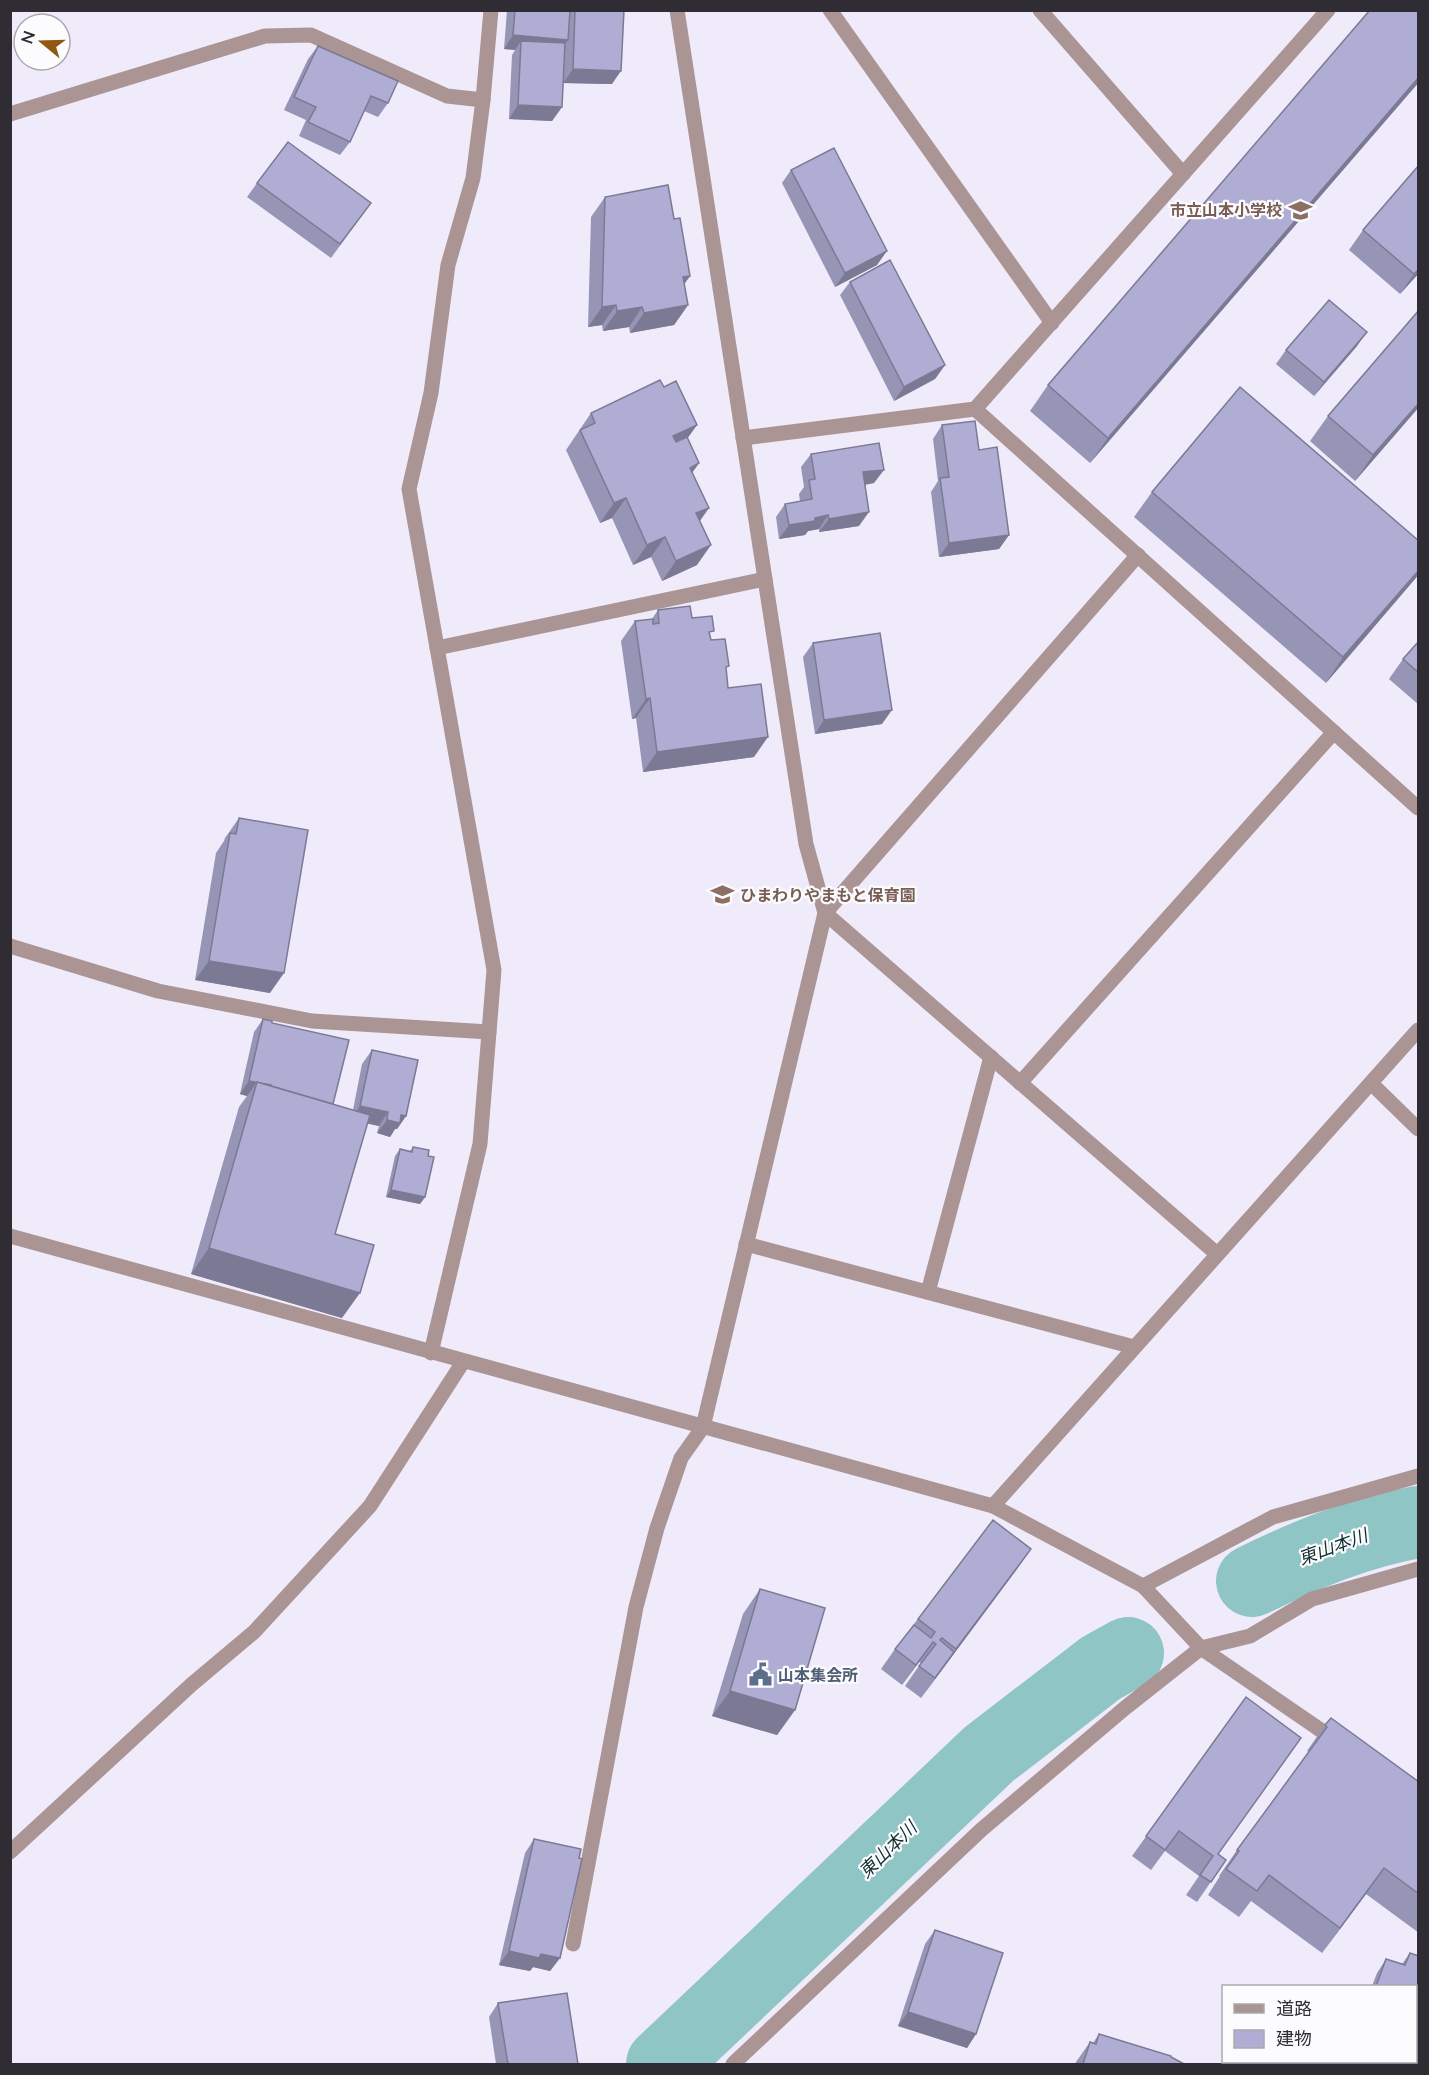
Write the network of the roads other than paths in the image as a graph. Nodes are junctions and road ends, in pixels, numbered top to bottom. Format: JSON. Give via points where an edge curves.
{"nodes":[{"id":1,"x":491,"y":10,"type":"edge"},
{"id":2,"x":677,"y":10,"type":"edge"},
{"id":3,"x":830,"y":10,"type":"edge"},
{"id":4,"x":1040,"y":10,"type":"edge"},
{"id":5,"x":1328,"y":10,"type":"edge"},
{"id":6,"x":483,"y":100,"type":"junction"},
{"id":7,"x":10,"y":114,"type":"edge"},
{"id":8,"x":1183,"y":174,"type":"junction"},
{"id":9,"x":1052,"y":323,"type":"junction"},
{"id":10,"x":975,"y":409,"type":"junction"},
{"id":11,"x":743,"y":438,"type":"junction"},
{"id":12,"x":1138,"y":555,"type":"junction"},
{"id":13,"x":765,"y":579,"type":"junction"},
{"id":14,"x":437,"y":648,"type":"junction"},
{"id":15,"x":1334,"y":732,"type":"junction"},
{"id":16,"x":1419,"y":808,"type":"edge"},
{"id":17,"x":825,"y":913,"type":"junction"},
{"id":18,"x":10,"y":946,"type":"edge"},
{"id":19,"x":1419,"y":1030,"type":"edge"},
{"id":20,"x":489,"y":1032,"type":"junction"},
{"id":21,"x":991,"y":1057,"type":"junction"},
{"id":22,"x":1020,"y":1083,"type":"junction"},
{"id":23,"x":1372,"y":1084,"type":"junction"},
{"id":24,"x":1419,"y":1129,"type":"edge"},
{"id":25,"x":10,"y":1236,"type":"edge"},
{"id":26,"x":746,"y":1244,"type":"junction"},
{"id":27,"x":1217,"y":1254,"type":"junction"},
{"id":28,"x":928,"y":1292,"type":"junction"},
{"id":29,"x":1134,"y":1347,"type":"junction"},
{"id":30,"x":430,"y":1353,"type":"junction"},
{"id":31,"x":464,"y":1362,"type":"junction"},
{"id":32,"x":703,"y":1427,"type":"junction"},
{"id":33,"x":1419,"y":1476,"type":"edge"},
{"id":34,"x":993,"y":1506,"type":"junction"},
{"id":35,"x":1419,"y":1569,"type":"edge"},
{"id":36,"x":1143,"y":1586,"type":"junction"},
{"id":37,"x":1201,"y":1648,"type":"junction"},
{"id":38,"x":1353,"y":1753,"type":"edge"},
{"id":39,"x":10,"y":1852,"type":"edge"},
{"id":40,"x":573,"y":1944,"type":"dead end"},
{"id":41,"x":733,"y":2064,"type":"edge"}],
"edges":[{"from":1,"to":6,"type":"street"},
{"from":2,"to":11,"type":"street"},
{"from":3,"to":9,"type":"street"},
{"from":4,"to":8,"type":"street"},
{"from":5,"to":8,"type":"street"},
{"from":6,"to":7,"type":"street","via":[[447,96],[311,35],[265,36]]},
{"from":6,"to":14,"type":"street","via":[[473,178],[448,265],[431,393],[409,489]]},
{"from":8,"to":9,"type":"street"},
{"from":9,"to":10,"type":"street"},
{"from":10,"to":11,"type":"street"},
{"from":10,"to":12,"type":"street"},
{"from":11,"to":13,"type":"street"},
{"from":12,"to":15,"type":"street"},
{"from":12,"to":17,"type":"street"},
{"from":13,"to":14,"type":"street"},
{"from":13,"to":17,"type":"street","via":[[806,844]]},
{"from":14,"to":20,"type":"street","via":[[494,970]]},
{"from":15,"to":16,"type":"street"},
{"from":15,"to":22,"type":"street"},
{"from":17,"to":21,"type":"street"},
{"from":17,"to":26,"type":"street"},
{"from":18,"to":20,"type":"street","via":[[158,991],[312,1022]]},
{"from":19,"to":23,"type":"street"},
{"from":20,"to":30,"type":"street","via":[[480,1144]]},
{"from":21,"to":22,"type":"street"},
{"from":21,"to":28,"type":"street"},
{"from":22,"to":27,"type":"street"},
{"from":23,"to":24,"type":"street"},
{"from":23,"to":27,"type":"street"},
{"from":25,"to":30,"type":"street"},
{"from":26,"to":28,"type":"street"},
{"from":26,"to":32,"type":"street"},
{"from":27,"to":29,"type":"street"},
{"from":28,"to":29,"type":"street"},
{"from":29,"to":34,"type":"street"},
{"from":30,"to":31,"type":"street"},
{"from":31,"to":32,"type":"street"},
{"from":31,"to":39,"type":"street","via":[[370,1506],[270,1615]]},
{"from":32,"to":34,"type":"street"},
{"from":32,"to":40,"type":"street","via":[[681,1458],[636,1607]]},
{"from":33,"to":36,"type":"street","via":[[1273,1517]]},
{"from":34,"to":36,"type":"street"},
{"from":35,"to":37,"type":"street","via":[[1312,1599],[1250,1636]]},
{"from":36,"to":37,"type":"street"},
{"from":37,"to":38,"type":"street"},
{"from":37,"to":41,"type":"street","via":[[981,1830]]}]}
